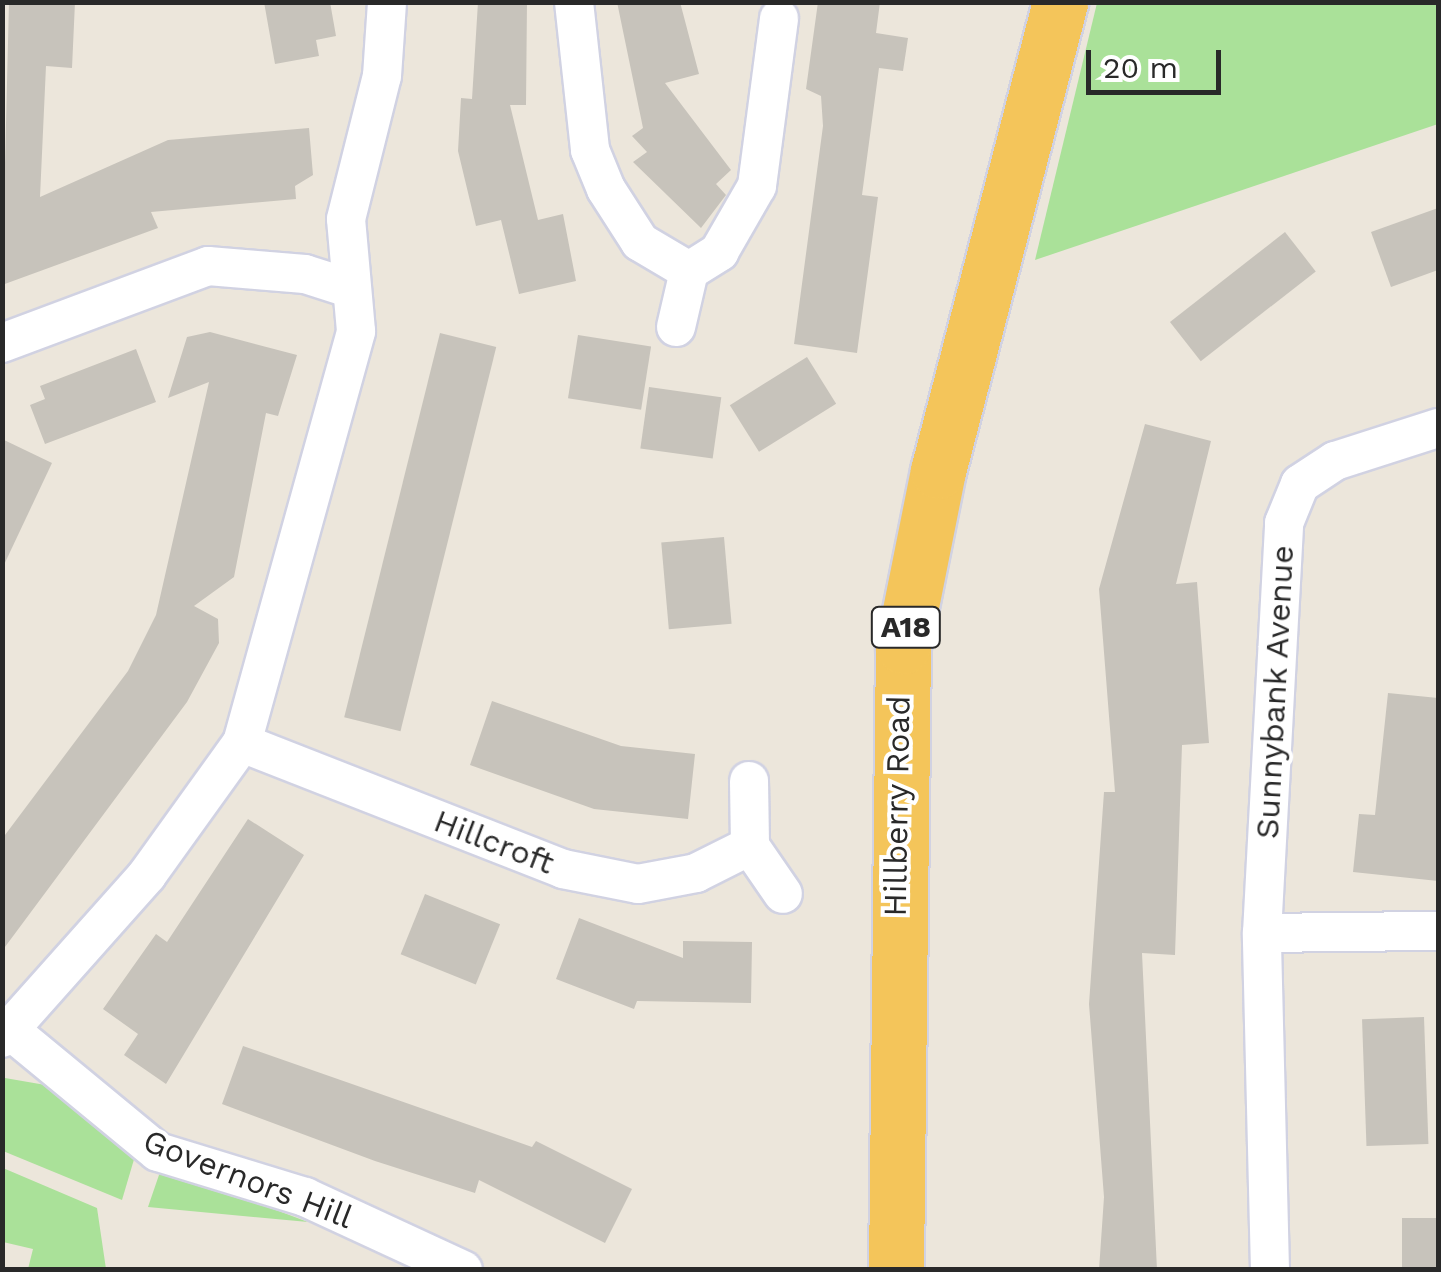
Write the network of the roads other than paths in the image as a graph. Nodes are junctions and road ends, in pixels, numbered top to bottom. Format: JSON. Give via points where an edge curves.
{"nodes":[{"id":1,"x":387,"y":2,"type":"edge"},
{"id":2,"x":574,"y":2,"type":"edge"},
{"id":3,"x":1060,"y":2,"type":"edge"},
{"id":4,"x":779,"y":18,"type":"dead end"},
{"id":5,"x":689,"y":271,"type":"junction"},
{"id":6,"x":352,"y":289,"type":"junction"},
{"id":7,"x":676,"y":327,"type":"dead end"},
{"id":8,"x":2,"y":343,"type":"edge"},
{"id":9,"x":1438,"y":428,"type":"edge"},
{"id":10,"x":242,"y":744,"type":"junction"},
{"id":11,"x":750,"y":781,"type":"dead end"},
{"id":12,"x":750,"y":846,"type":"junction"},
{"id":13,"x":783,"y":894,"type":"dead end"},
{"id":14,"x":1438,"y":931,"type":"edge"},
{"id":15,"x":1262,"y":933,"type":"junction"},
{"id":16,"x":7,"y":1034,"type":"edge"},
{"id":17,"x":464,"y":1270,"type":"edge"},
{"id":18,"x":896,"y":1270,"type":"edge"},
{"id":19,"x":1270,"y":1270,"type":"edge"}],
"edges":[{"from":1,"to":6,"type":"street","via":[[382,76],[346,219]]},
{"from":2,"to":5,"type":"street","via":[[590,150],[606,189],[640,242]]},
{"from":3,"to":18,"type":"highway","name":"Hillberry Road","number":"A18","via":[[942,453],[903,646]]},
{"from":4,"to":5,"type":"street","via":[[757,186],[718,252]]},
{"from":5,"to":7,"type":"street"},
{"from":6,"to":8,"type":"street","via":[[305,274],[208,266]]},
{"from":6,"to":10,"type":"street","via":[[356,330]]},
{"from":9,"to":15,"type":"street","name":"Sunnybank Avenue","via":[[1335,461],[1300,484],[1284,522]]},
{"from":10,"to":12,"type":"street","name":"Hillcroft","via":[[563,870],[638,884],[696,873]]},
{"from":10,"to":16,"type":"street","via":[[147,874]]},
{"from":11,"to":12,"type":"street"},
{"from":12,"to":13,"type":"street"},
{"from":14,"to":15,"type":"street"},
{"from":15,"to":19,"type":"street","name":"Sunnybank Avenue"},
{"from":16,"to":17,"type":"street","name":"Governors Hill","via":[[158,1152],[305,1197]]}]}
